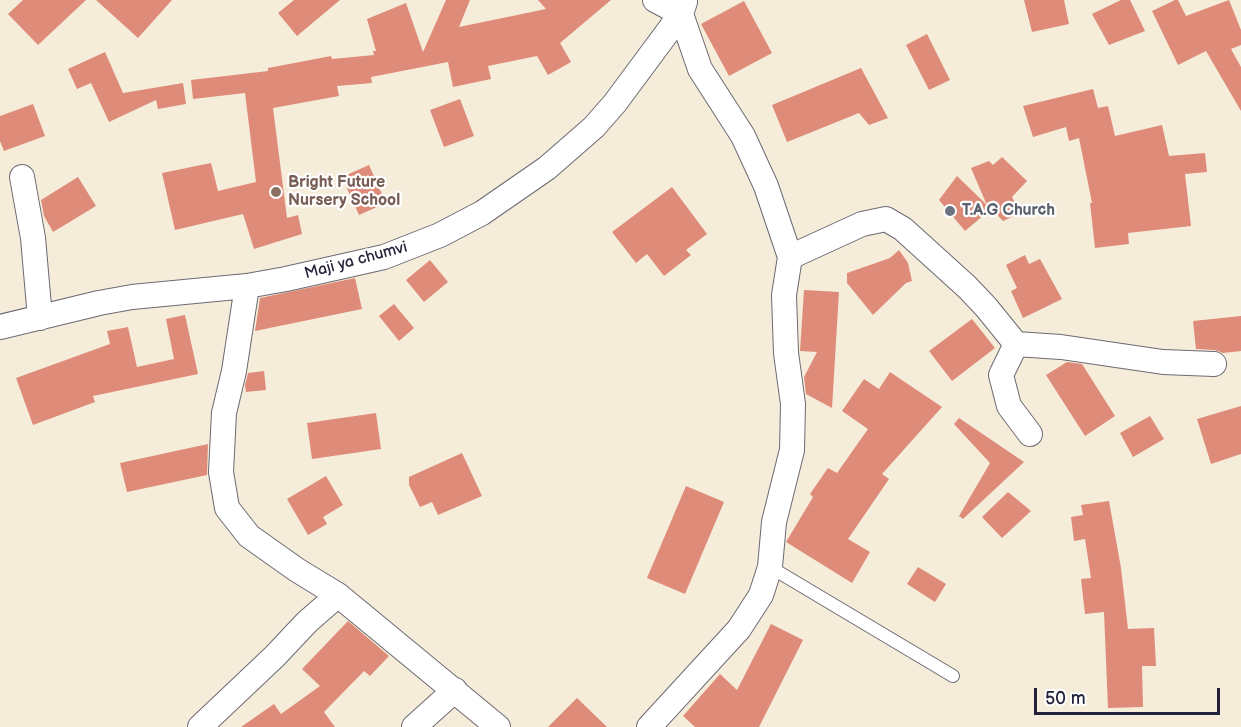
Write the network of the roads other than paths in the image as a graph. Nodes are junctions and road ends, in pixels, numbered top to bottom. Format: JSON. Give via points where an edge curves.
{"nodes":[{"id":1,"x":655,"y":0,"type":"edge"},
{"id":2,"x":684,"y":7,"type":"edge"},
{"id":3,"x":22,"y":177,"type":"dead end"},
{"id":4,"x":790,"y":256,"type":"junction"},
{"id":5,"x":247,"y":286,"type":"junction"},
{"id":6,"x":40,"y":318,"type":"junction"},
{"id":7,"x":0,"y":327,"type":"edge"},
{"id":8,"x":1016,"y":344,"type":"junction"},
{"id":9,"x":1214,"y":364,"type":"dead end"},
{"id":10,"x":1030,"y":434,"type":"dead end"},
{"id":11,"x":770,"y":567,"type":"junction"},
{"id":12,"x":338,"y":595,"type":"junction"},
{"id":13,"x":953,"y":676,"type":"dead end"},
{"id":14,"x":455,"y":690,"type":"junction"},
{"id":15,"x":659,"y":723,"type":"edge"},
{"id":16,"x":200,"y":727,"type":"edge"},
{"id":17,"x":414,"y":727,"type":"edge"},
{"id":18,"x":498,"y":727,"type":"edge"}],
"edges":[{"from":1,"to":2,"type":"street"},
{"from":2,"to":4,"type":"street","via":[[700,69],[743,136],[766,186]]},
{"from":2,"to":5,"type":"street","name":"Maji ya chumvi","via":[[594,127],[547,168],[482,213],[384,257]]},
{"from":3,"to":6,"type":"street","via":[[33,238]]},
{"from":4,"to":8,"type":"street","via":[[862,224],[886,219],[903,229],[967,287]]},
{"from":4,"to":11,"type":"street","via":[[784,295],[793,404],[792,450],[774,522]]},
{"from":5,"to":6,"type":"street","name":"Maji ya chumvi","via":[[132,297]]},
{"from":5,"to":12,"type":"street","via":[[224,413],[220,472],[227,508],[249,536]]},
{"from":6,"to":7,"type":"street","name":"Maji ya chumvi"},
{"from":8,"to":9,"type":"street","via":[[1163,362]]},
{"from":8,"to":10,"type":"street","via":[[1001,375],[1009,406]]},
{"from":11,"to":13,"type":"lane"},
{"from":11,"to":15,"type":"street","via":[[761,595],[739,629]]},
{"from":12,"to":14,"type":"street"},
{"from":12,"to":16,"type":"street"},
{"from":14,"to":17,"type":"street"},
{"from":14,"to":18,"type":"street"}]}
